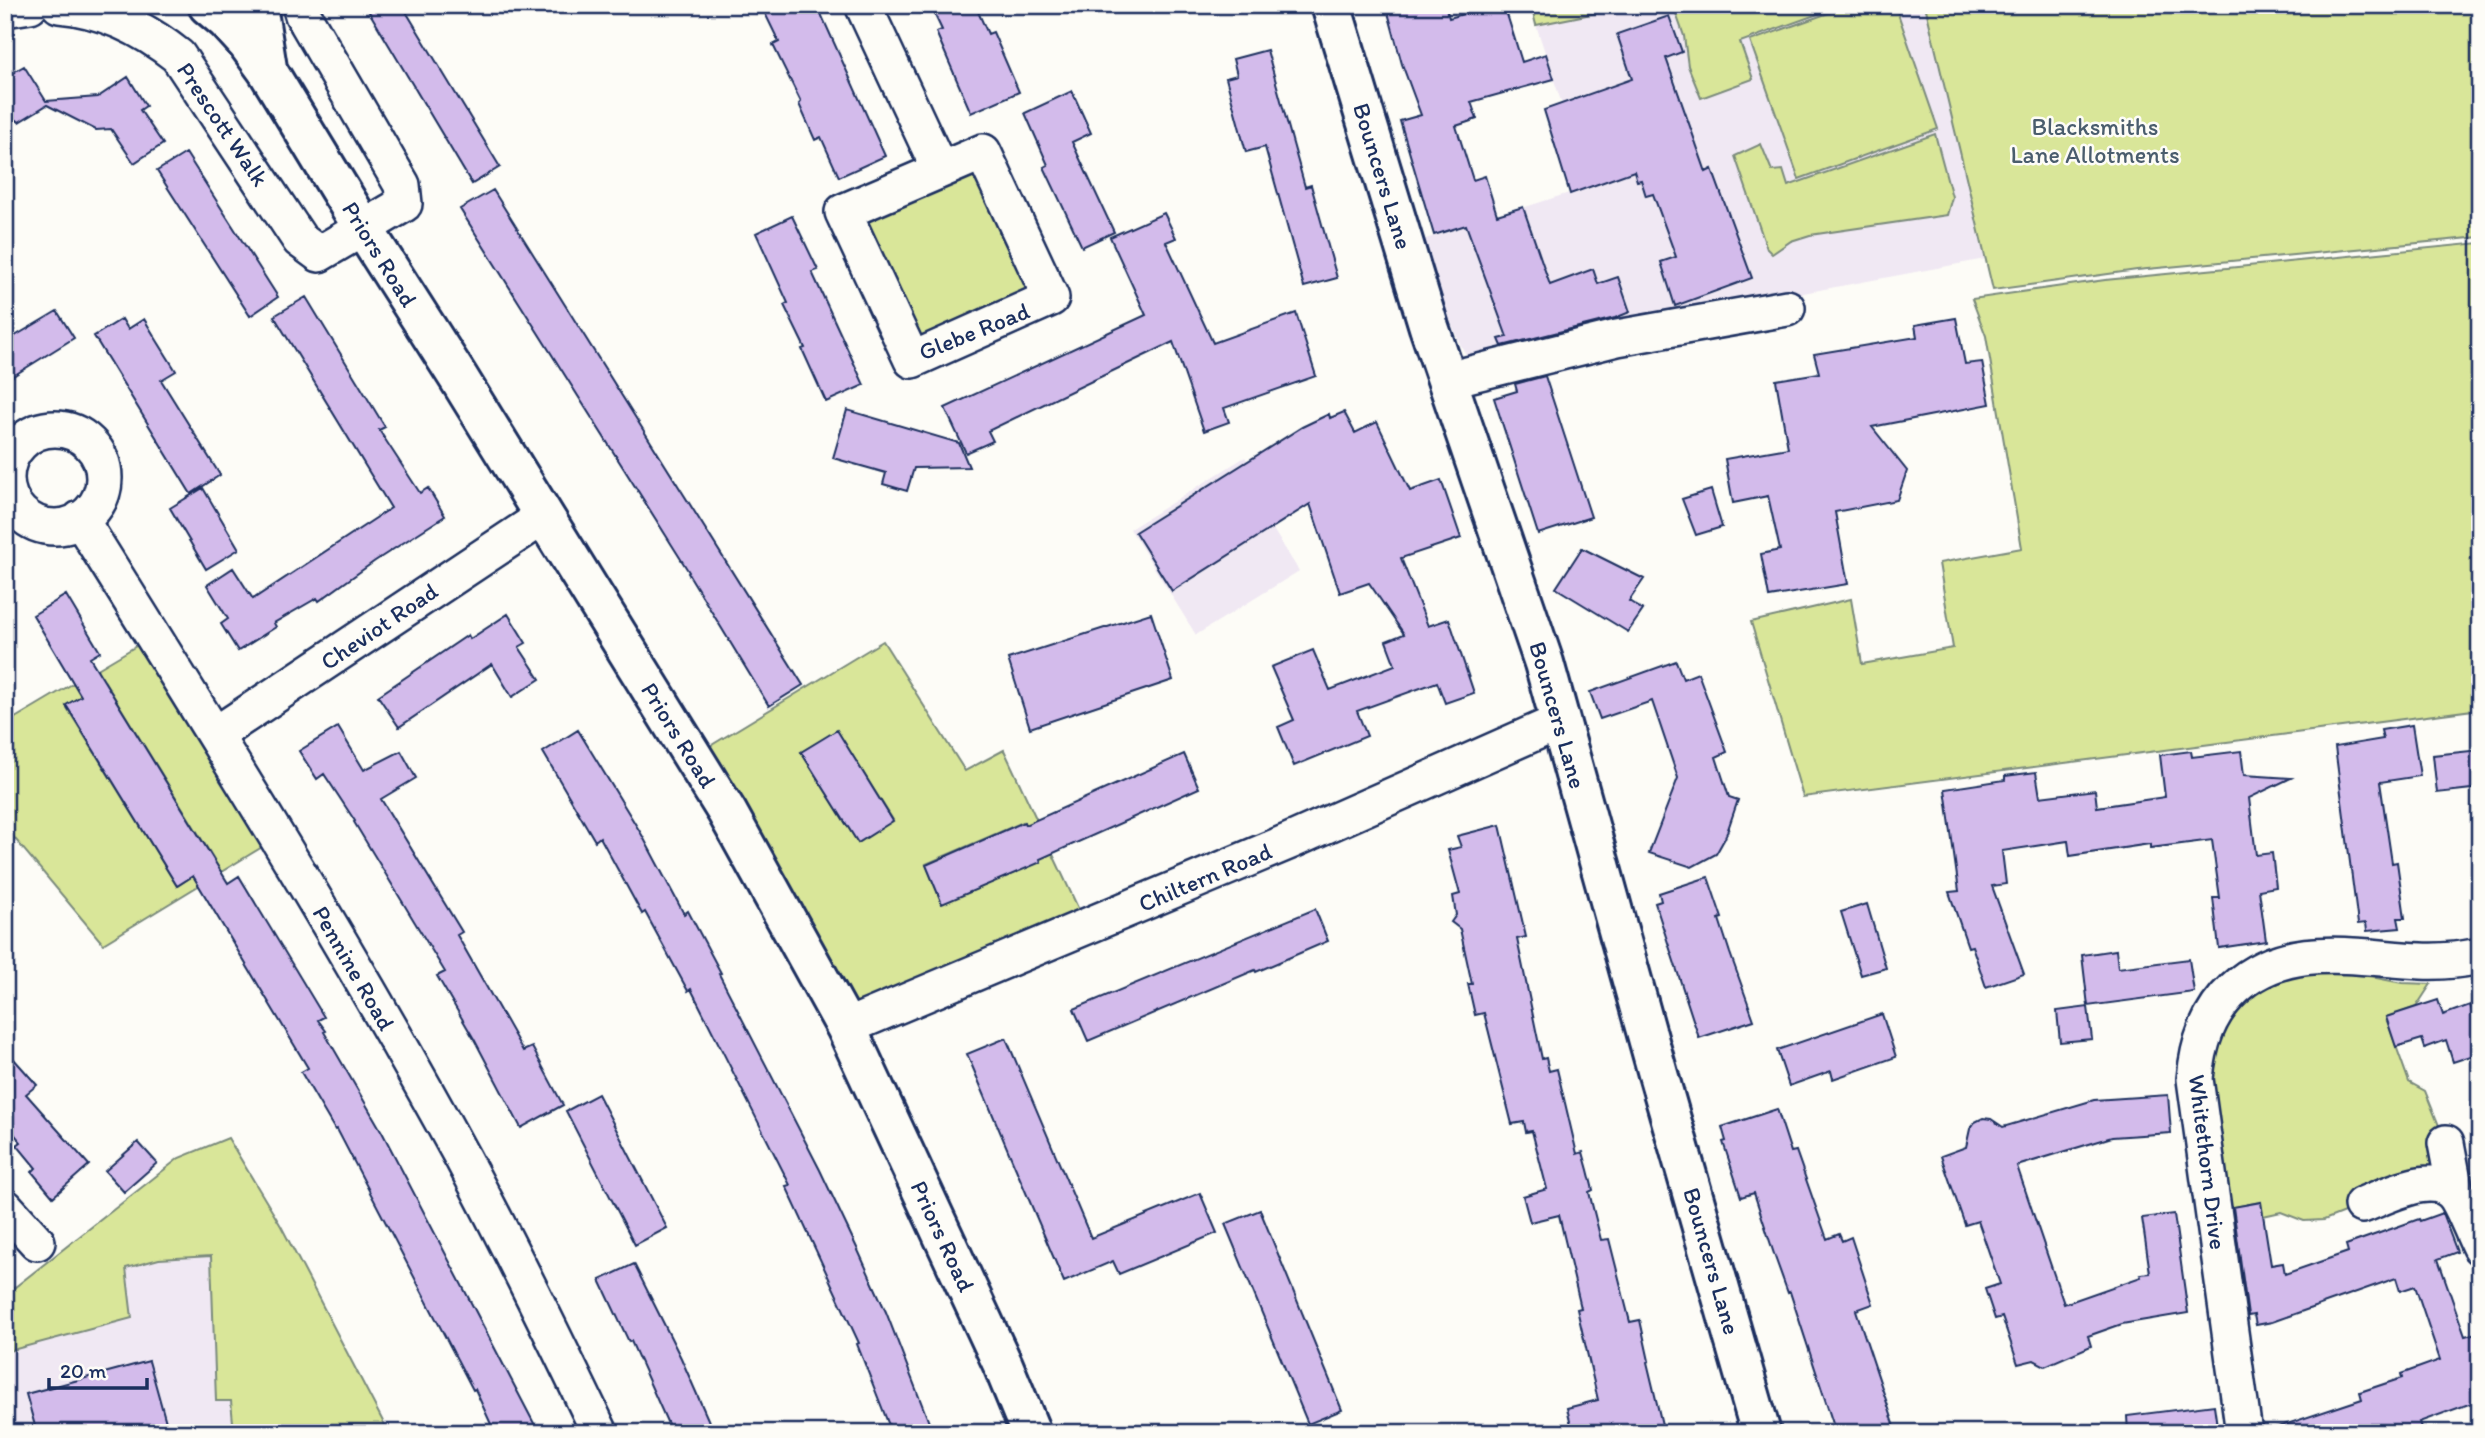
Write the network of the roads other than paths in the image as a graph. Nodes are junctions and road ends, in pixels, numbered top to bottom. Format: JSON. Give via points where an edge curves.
{"nodes":[{"id":1,"x":30,"y":5,"type":"edge"},
{"id":2,"x":59,"y":5,"type":"edge"},
{"id":3,"x":208,"y":5,"type":"edge"},
{"id":4,"x":257,"y":5,"type":"edge"},
{"id":5,"x":300,"y":5,"type":"edge"},
{"id":6,"x":863,"y":5,"type":"edge"},
{"id":7,"x":1331,"y":5,"type":"edge"},
{"id":8,"x":5,"y":9,"type":"edge"},
{"id":9,"x":267,"y":70,"type":"junction"},
{"id":10,"x":940,"y":170,"type":"junction"},
{"id":11,"x":363,"y":228,"type":"junction"},
{"id":12,"x":1787,"y":308,"type":"dead end"},
{"id":13,"x":1447,"y":380,"type":"junction"},
{"id":14,"x":544,"y":517,"type":"junction"},
{"id":15,"x":80,"y":519,"type":"dead end"},
{"id":16,"x":1561,"y":721,"type":"junction"},
{"id":17,"x":215,"y":735,"type":"junction"},
{"id":18,"x":2480,"y":956,"type":"edge"},
{"id":19,"x":846,"y":1027,"type":"junction"},
{"id":20,"x":2446,"y":1143,"type":"dead end"},
{"id":21,"x":2456,"y":1196,"type":"junction"},
{"id":22,"x":2362,"y":1205,"type":"dead end"},
{"id":23,"x":5,"y":1208,"type":"edge"},
{"id":24,"x":37,"y":1242,"type":"dead end"},
{"id":25,"x":2480,"y":1247,"type":"edge"},
{"id":26,"x":600,"y":1433,"type":"edge"},
{"id":27,"x":1031,"y":1433,"type":"edge"},
{"id":28,"x":1762,"y":1433,"type":"edge"},
{"id":29,"x":2244,"y":1433,"type":"edge"}],
"edges":[{"from":1,"to":8,"type":"street"},
{"from":2,"to":11,"type":"street","name":"Prescott Walk","via":[[118,18],[178,56],[299,240],[319,254]]},
{"from":3,"to":9,"type":"main road","name":"Priors Road"},
{"from":4,"to":9,"type":"main road","name":"Priors Road"},
{"from":5,"to":11,"type":"street","via":[[402,185],[404,204]]},
{"from":6,"to":10,"type":"street"},
{"from":7,"to":13,"type":"main road","name":"Bouncers Lane"},
{"from":9,"to":11,"type":"main road","name":"Priors Road"},
{"from":10,"to":10,"type":"street","name":"Glebe Road","via":[[983,152],[1051,298],[912,360],[843,212]]},
{"from":11,"to":14,"type":"main road","name":"Priors Road"},
{"from":12,"to":13,"type":"street","via":[[1617,338]]},
{"from":13,"to":16,"type":"main road","name":"Bouncers Lane"},
{"from":14,"to":17,"type":"street","name":"Cheviot Road"},
{"from":14,"to":19,"type":"main road","name":"Priors Road","via":[[727,812]]},
{"from":15,"to":17,"type":"street","name":"Pennine Road"},
{"from":16,"to":19,"type":"street","name":"Chiltern Road","via":[[1290,841]]},
{"from":16,"to":28,"type":"main road","name":"Bouncers Lane"},
{"from":17,"to":26,"type":"street","name":"Pennine Road","via":[[462,1158]]},
{"from":18,"to":29,"type":"street","name":"Whitethorn Drive","via":[[2422,961],[2323,955],[2281,961],[2243,980],[2212,1014],[2202,1036],[2195,1079]]},
{"from":19,"to":27,"type":"main road","name":"Priors Road"},
{"from":20,"to":21,"type":"street"},
{"from":21,"to":22,"type":"street","via":[[2447,1188],[2426,1183]]},
{"from":21,"to":25,"type":"street"},
{"from":23,"to":24,"type":"street"}]}
